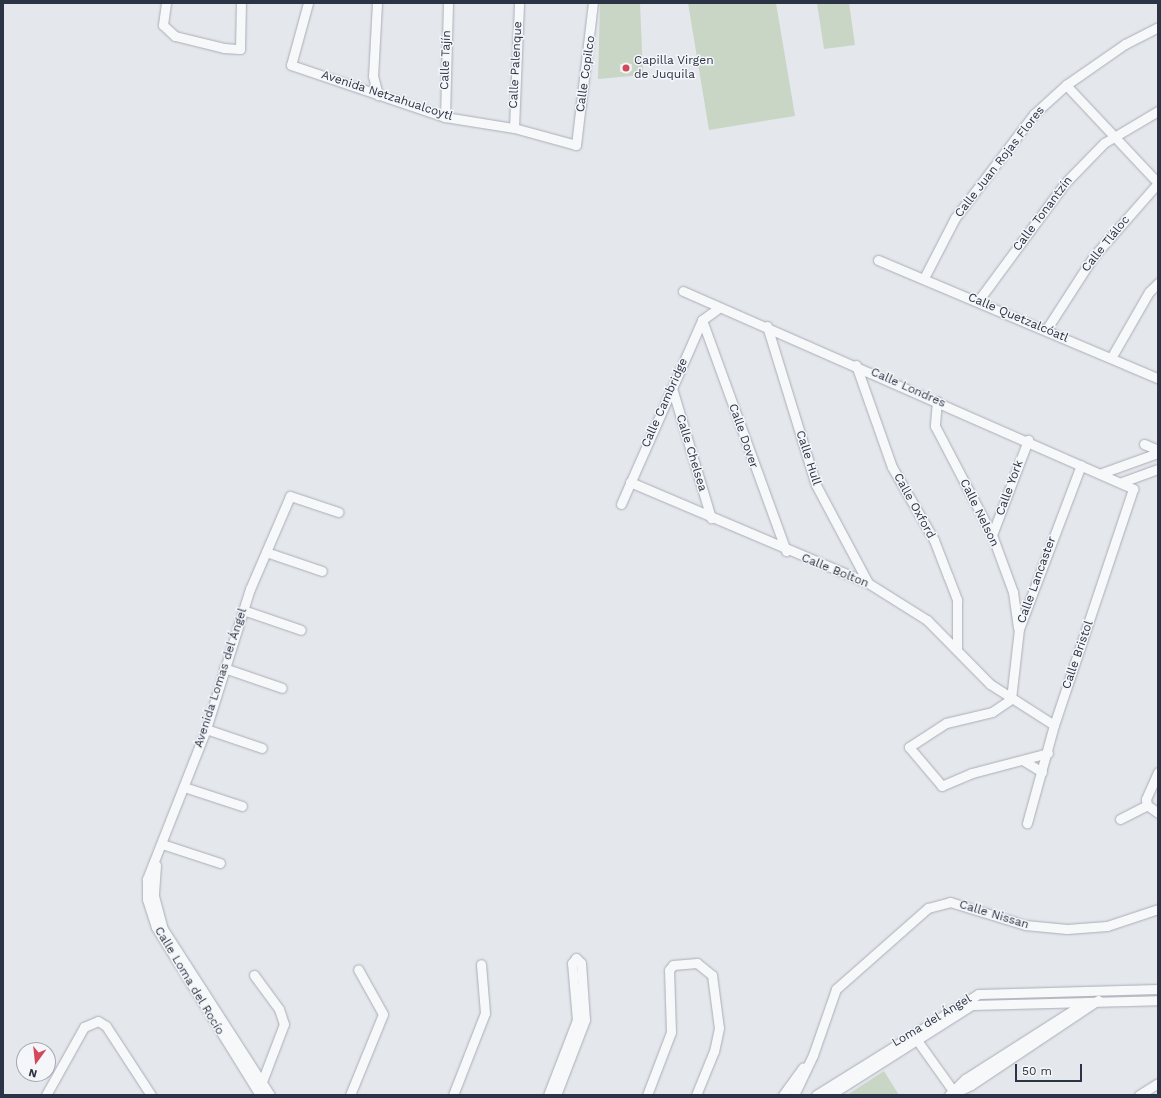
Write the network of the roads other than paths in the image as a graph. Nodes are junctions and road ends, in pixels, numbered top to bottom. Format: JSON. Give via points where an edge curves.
{"nodes":[{"id":1,"x":166,"y":3,"type":"edge"},
{"id":2,"x":241,"y":3,"type":"edge"},
{"id":3,"x":308,"y":3,"type":"edge"},
{"id":4,"x":377,"y":3,"type":"edge"},
{"id":5,"x":448,"y":3,"type":"edge"},
{"id":6,"x":519,"y":3,"type":"edge"},
{"id":7,"x":593,"y":3,"type":"edge"},
{"id":8,"x":1158,"y":27,"type":"edge"},
{"id":9,"x":1066,"y":85,"type":"junction"},
{"id":10,"x":378,"y":95,"type":"junction"},
{"id":11,"x":1158,"y":111,"type":"edge"},
{"id":12,"x":445,"y":117,"type":"junction"},
{"id":13,"x":514,"y":128,"type":"junction"},
{"id":14,"x":1113,"y":138,"type":"junction"},
{"id":15,"x":576,"y":145,"type":"joint"},
{"id":16,"x":1158,"y":183,"type":"edge"},
{"id":17,"x":878,"y":260,"type":"dead end"},
{"id":18,"x":924,"y":278,"type":"junction"},
{"id":19,"x":1158,"y":283,"type":"edge"},
{"id":20,"x":683,"y":292,"type":"dead end"},
{"id":21,"x":978,"y":301,"type":"junction"},
{"id":22,"x":717,"y":309,"type":"junction"},
{"id":23,"x":702,"y":320,"type":"junction"},
{"id":24,"x":766,"y":326,"type":"junction"},
{"id":25,"x":1046,"y":330,"type":"junction"},
{"id":26,"x":1111,"y":358,"type":"junction"},
{"id":27,"x":856,"y":365,"type":"junction"},
{"id":28,"x":1158,"y":378,"type":"edge"},
{"id":29,"x":672,"y":388,"type":"junction"},
{"id":30,"x":937,"y":401,"type":"junction"},
{"id":31,"x":1028,"y":440,"type":"junction"},
{"id":32,"x":1144,"y":444,"type":"dead end"},
{"id":33,"x":1158,"y":450,"type":"edge"},
{"id":34,"x":1158,"y":453,"type":"edge"},
{"id":35,"x":1081,"y":465,"type":"junction"},
{"id":36,"x":1158,"y":469,"type":"edge"},
{"id":37,"x":1102,"y":473,"type":"junction"},
{"id":38,"x":630,"y":482,"type":"junction"},
{"id":39,"x":1122,"y":482,"type":"junction"},
{"id":40,"x":1133,"y":489,"type":"joint"},
{"id":41,"x":621,"y":504,"type":"dead end"},
{"id":42,"x":338,"y":512,"type":"dead end"},
{"id":43,"x":711,"y":518,"type":"junction"},
{"id":44,"x":992,"y":535,"type":"junction"},
{"id":45,"x":786,"y":551,"type":"junction"},
{"id":46,"x":266,"y":552,"type":"junction"},
{"id":47,"x":322,"y":571,"type":"dead end"},
{"id":48,"x":868,"y":583,"type":"junction"},
{"id":49,"x":1013,"y":592,"type":"junction"},
{"id":50,"x":1030,"y":594,"type":"junction"},
{"id":51,"x":243,"y":610,"type":"junction"},
{"id":52,"x":1019,"y":629,"type":"junction"},
{"id":53,"x":302,"y":630,"type":"dead end"},
{"id":54,"x":957,"y":650,"type":"junction"},
{"id":55,"x":224,"y":668,"type":"junction"},
{"id":56,"x":282,"y":688,"type":"dead end"},
{"id":57,"x":1011,"y":698,"type":"junction"},
{"id":58,"x":1054,"y":725,"type":"junction"},
{"id":59,"x":206,"y":729,"type":"junction"},
{"id":60,"x":262,"y":748,"type":"dead end"},
{"id":61,"x":1048,"y":754,"type":"junction"},
{"id":62,"x":1024,"y":761,"type":"junction"},
{"id":63,"x":1042,"y":772,"type":"junction"},
{"id":64,"x":1158,"y":772,"type":"edge"},
{"id":65,"x":184,"y":787,"type":"junction"},
{"id":66,"x":1147,"y":805,"type":"junction"},
{"id":67,"x":242,"y":806,"type":"dead end"},
{"id":68,"x":1158,"y":813,"type":"edge"},
{"id":69,"x":1120,"y":819,"type":"dead end"},
{"id":70,"x":1028,"y":823,"type":"dead end"},
{"id":71,"x":162,"y":844,"type":"junction"},
{"id":72,"x":156,"y":862,"type":"joint"},
{"id":73,"x":220,"y":864,"type":"dead end"},
{"id":74,"x":1158,"y":909,"type":"edge"},
{"id":75,"x":481,"y":964,"type":"dead end"},
{"id":76,"x":358,"y":969,"type":"dead end"},
{"id":77,"x":254,"y":975,"type":"dead end"},
{"id":78,"x":1158,"y":989,"type":"edge"},
{"id":79,"x":1096,"y":990,"type":"junction"},
{"id":80,"x":1107,"y":990,"type":"junction"},
{"id":81,"x":1053,"y":992,"type":"junction"},
{"id":82,"x":1158,"y":1000,"type":"edge"},
{"id":83,"x":1087,"y":1001,"type":"junction"},
{"id":84,"x":1098,"y":1001,"type":"junction"},
{"id":85,"x":1053,"y":1002,"type":"junction"},
{"id":86,"x":1057,"y":1020,"type":"junction"},
{"id":87,"x":912,"y":1032,"type":"junction"},
{"id":88,"x":918,"y":1041,"type":"junction"},
{"id":89,"x":813,"y":1055,"type":"junction"},
{"id":90,"x":1158,"y":1083,"type":"edge"},
{"id":91,"x":260,"y":1090,"type":"edge"},
{"id":92,"x":953,"y":1094,"type":"edge"},
{"id":93,"x":46,"y":1095,"type":"edge"},
{"id":94,"x":151,"y":1095,"type":"edge"},
{"id":95,"x":270,"y":1095,"type":"edge"},
{"id":96,"x":350,"y":1095,"type":"edge"},
{"id":97,"x":453,"y":1095,"type":"edge"},
{"id":98,"x":548,"y":1095,"type":"edge"},
{"id":99,"x":556,"y":1095,"type":"edge"},
{"id":100,"x":647,"y":1095,"type":"edge"},
{"id":101,"x":696,"y":1095,"type":"edge"},
{"id":102,"x":783,"y":1095,"type":"edge"},
{"id":103,"x":794,"y":1095,"type":"edge"},
{"id":104,"x":816,"y":1095,"type":"edge"},
{"id":105,"x":830,"y":1095,"type":"edge"},
{"id":106,"x":1139,"y":1095,"type":"edge"}],
"edges":[{"from":1,"to":2,"type":"street","via":[[164,25],[175,36],[224,48],[240,49]]},
{"from":3,"to":10,"type":"street","name":"Avenida Netzahualcoytl","via":[[292,65]]},
{"from":4,"to":10,"type":"street","via":[[373,76]]},
{"from":5,"to":12,"type":"street","name":"Calle Tajín"},
{"from":6,"to":13,"type":"street","name":"Calle Palenque"},
{"from":7,"to":15,"type":"street","name":"Calle Copilco"},
{"from":8,"to":9,"type":"street","name":"Calle Juan Rojas Flores","via":[[1125,44]]},
{"from":9,"to":14,"type":"street"},
{"from":9,"to":18,"type":"street","name":"Calle Juan Rojas Flores","via":[[1034,114],[955,218]]},
{"from":10,"to":12,"type":"street","name":"Avenida Netzahualcoytl"},
{"from":11,"to":14,"type":"street","name":"Calle Tonantzín"},
{"from":12,"to":13,"type":"street","name":"Avenida Netzahualcoytl"},
{"from":13,"to":15,"type":"street","name":"Avenida Netzahualcoytl"},
{"from":14,"to":16,"type":"street"},
{"from":14,"to":21,"type":"street","name":"Calle Tonantzín","via":[[1065,183]]},
{"from":16,"to":25,"type":"street","name":"Calle Tláloc","via":[[1093,257]]},
{"from":17,"to":18,"type":"street","name":"Calle Quetzalcóatl"},
{"from":18,"to":21,"type":"street","name":"Calle Quetzalcóatl"},
{"from":19,"to":26,"type":"street","via":[[1149,292]]},
{"from":20,"to":22,"type":"street","name":"Calle Londres"},
{"from":21,"to":25,"type":"street","name":"Calle Quetzalcóatl"},
{"from":22,"to":23,"type":"street","name":"Calle Cambridge"},
{"from":22,"to":24,"type":"street","name":"Calle Londres","via":[[739,313]]},
{"from":23,"to":29,"type":"street","name":"Calle Cambridge"},
{"from":23,"to":45,"type":"street","name":"Calle Dover"},
{"from":24,"to":27,"type":"street","name":"Calle Londres"},
{"from":24,"to":48,"type":"street","name":"Calle Hull","via":[[816,485]]},
{"from":25,"to":26,"type":"street","name":"Calle Quetzalcóatl"},
{"from":26,"to":28,"type":"street","name":"Calle Quetzalcóatl"},
{"from":27,"to":30,"type":"street","name":"Calle Londres"},
{"from":27,"to":54,"type":"street","name":"Calle Oxford","via":[[892,467],[934,540],[948,576],[959,620]]},
{"from":29,"to":38,"type":"street","name":"Calle Cambridge"},
{"from":29,"to":43,"type":"street","name":"Calle Chelsea"},
{"from":30,"to":31,"type":"street","name":"Calle Londres"},
{"from":30,"to":44,"type":"street","name":"Calle Nelson","via":[[936,426]]},
{"from":31,"to":35,"type":"street","name":"Calle Londres"},
{"from":31,"to":44,"type":"street","name":"Calle York"},
{"from":32,"to":33,"type":"street"},
{"from":34,"to":37,"type":"street"},
{"from":35,"to":37,"type":"street","name":"Calle Londres"},
{"from":35,"to":50,"type":"street","name":"Calle Lancaster"},
{"from":36,"to":39,"type":"street"},
{"from":37,"to":39,"type":"street","name":"Calle Londres"},
{"from":38,"to":41,"type":"street","name":"Calle Cambridge"},
{"from":38,"to":43,"type":"street","name":"Calle Bolton"},
{"from":39,"to":40,"type":"street","name":"Calle Londres"},
{"from":40,"to":58,"type":"street","name":"Calle Bristol"},
{"from":42,"to":46,"type":"street","name":"Avenida Lomas del Ángel","via":[[290,496]]},
{"from":43,"to":45,"type":"street","name":"Calle Bolton"},
{"from":44,"to":49,"type":"street","name":"Calle Nelson"},
{"from":45,"to":48,"type":"street","name":"Calle Bolton"},
{"from":46,"to":47,"type":"street"},
{"from":46,"to":51,"type":"street","name":"Avenida Lomas del Ángel"},
{"from":48,"to":54,"type":"street","name":"Calle Bolton","via":[[927,620]]},
{"from":49,"to":50,"type":"street"},
{"from":49,"to":52,"type":"street","name":"Calle Nelson"},
{"from":50,"to":52,"type":"street","name":"Calle Lancaster"},
{"from":51,"to":53,"type":"street"},
{"from":51,"to":55,"type":"street","name":"Avenida Lomas del Ángel"},
{"from":52,"to":57,"type":"street","name":"Calle Lancaster"},
{"from":54,"to":57,"type":"street","name":"Calle Bolton","via":[[973,670]]},
{"from":55,"to":56,"type":"street"},
{"from":55,"to":59,"type":"street","name":"Avenida Lomas del Ángel"},
{"from":57,"to":58,"type":"street","name":"Calle Bolton"},
{"from":57,"to":62,"type":"street","via":[[992,712],[946,723],[909,747],[942,786],[972,773]]},
{"from":58,"to":61,"type":"street","name":"Calle Bristol"},
{"from":59,"to":60,"type":"street"},
{"from":59,"to":65,"type":"street","name":"Avenida Lomas del Ángel"},
{"from":61,"to":62,"type":"street"},
{"from":61,"to":63,"type":"street","name":"Calle Bristol"},
{"from":62,"to":63,"type":"street"},
{"from":63,"to":70,"type":"street","name":"Calle Bristol"},
{"from":64,"to":66,"type":"street","via":[[1147,793]]},
{"from":65,"to":67,"type":"street"},
{"from":65,"to":71,"type":"street","name":"Avenida Lomas del Ángel"},
{"from":66,"to":68,"type":"street"},
{"from":66,"to":69,"type":"street"},
{"from":71,"to":72,"type":"street","name":"Avenida Lomas del Ángel"},
{"from":71,"to":73,"type":"street"},
{"from":72,"to":91,"type":"street","name":"Calle Loma del Rocío","via":[[147,879],[147,898],[153,920],[182,973]]},
{"from":74,"to":89,"type":"street","name":"Calle Nissan","via":[[1107,926],[1067,929],[1025,925],[960,904],[938,902],[875,952],[836,990]]},
{"from":75,"to":97,"type":"street","via":[[485,1013]]},
{"from":76,"to":96,"type":"street","via":[[383,1014]]},
{"from":77,"to":91,"type":"street","via":[[279,1009],[284,1024]]},
{"from":78,"to":80,"type":"street","name":"Loma del Ángel"},
{"from":79,"to":80,"type":"street","name":"Loma del Ángel"},
{"from":79,"to":81,"type":"street","name":"Loma del Ángel"},
{"from":79,"to":83,"type":"street"},
{"from":80,"to":84,"type":"street"},
{"from":81,"to":85,"type":"street"},
{"from":81,"to":87,"type":"street","name":"Loma del Ángel","via":[[978,994]]},
{"from":82,"to":84,"type":"street","name":"Loma del Ángel"},
{"from":83,"to":84,"type":"street","name":"Loma del Ángel"},
{"from":83,"to":85,"type":"street","name":"Loma del Ángel"},
{"from":83,"to":86,"type":"street"},
{"from":84,"to":92,"type":"street"},
{"from":85,"to":86,"type":"street"},
{"from":85,"to":88,"type":"street","name":"Loma del Ángel","via":[[972,1005]]},
{"from":86,"to":92,"type":"street"},
{"from":87,"to":88,"type":"street"},
{"from":87,"to":104,"type":"street","name":"Loma del Ángel"},
{"from":88,"to":92,"type":"street"},
{"from":88,"to":105,"type":"street","name":"Loma del Ángel"},
{"from":89,"to":102,"type":"street"},
{"from":89,"to":103,"type":"street"},
{"from":90,"to":106,"type":"street"},
{"from":91,"to":95,"type":"street","name":"Calle Loma del Rocío"},
{"from":93,"to":94,"type":"street","via":[[84,1027],[98,1020],[106,1026]]},
{"from":98,"to":99,"type":"street","via":[[577,1020],[572,964],[576,958],[581,963],[585,1020]]},
{"from":100,"to":101,"type":"street","via":[[671,1032],[669,970],[673,965],[698,963],[706,967],[712,975],[717,996],[718,1040]]}]}
